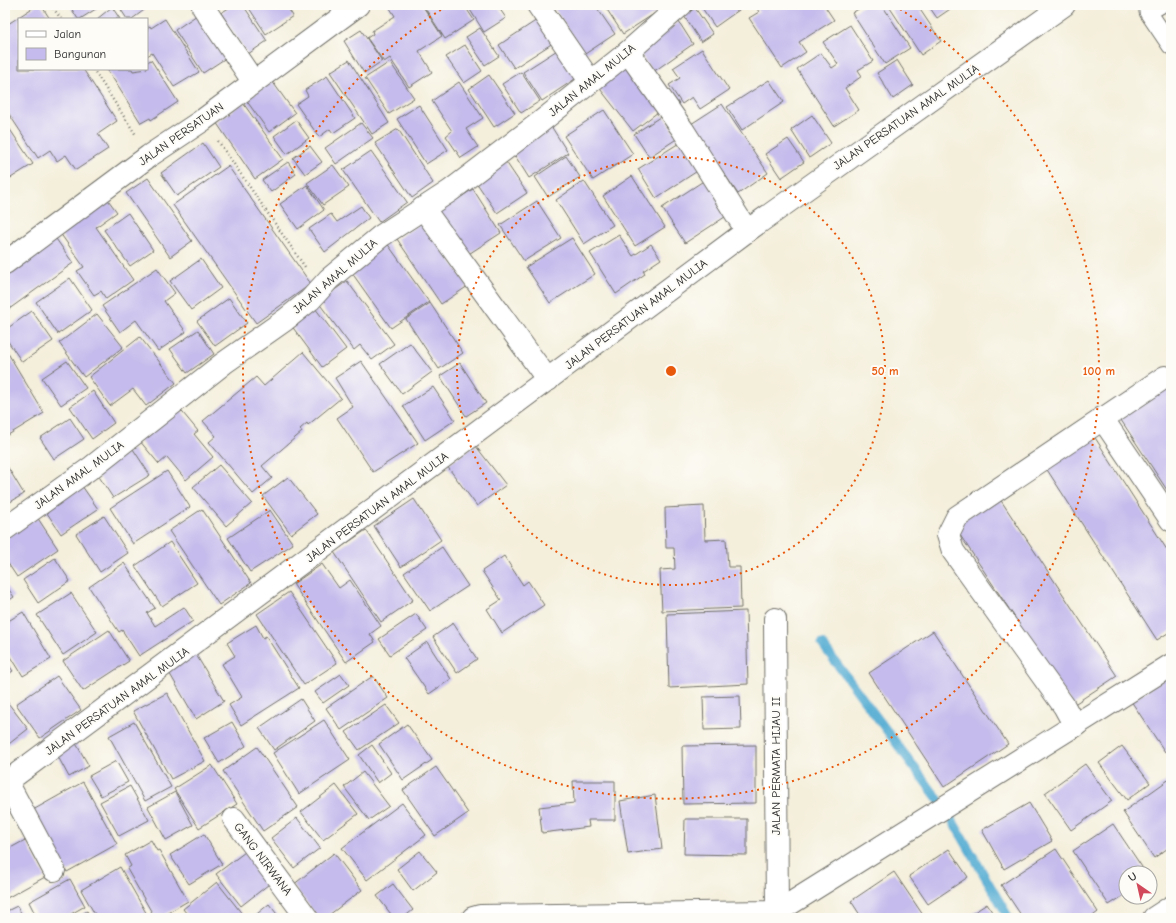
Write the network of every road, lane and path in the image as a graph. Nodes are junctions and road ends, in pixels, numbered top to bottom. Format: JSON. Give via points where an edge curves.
{"nodes":[{"id":1,"x":51,"y":5,"type":"edge"},
{"id":2,"x":358,"y":5,"type":"edge"},
{"id":3,"x":538,"y":5,"type":"edge"},
{"id":4,"x":680,"y":5,"type":"edge"},
{"id":5,"x":1064,"y":5,"type":"edge"},
{"id":6,"x":1160,"y":5,"type":"edge"},
{"id":7,"x":203,"y":7,"type":"dead end"},
{"id":8,"x":60,"y":18,"type":"edge"},
{"id":9,"x":1171,"y":46,"type":"edge"},
{"id":10,"x":628,"y":52,"type":"junction"},
{"id":11,"x":94,"y":70,"type":"edge"},
{"id":12,"x":590,"y":81,"type":"junction"},
{"id":13,"x":253,"y":82,"type":"junction"},
{"id":14,"x":203,"y":120,"type":"junction"},
{"id":15,"x":149,"y":156,"type":"junction"},
{"id":16,"x":423,"y":208,"type":"junction"},
{"id":17,"x":747,"y":231,"type":"junction"},
{"id":18,"x":5,"y":263,"type":"edge"},
{"id":19,"x":321,"y":288,"type":"junction"},
{"id":20,"x":1171,"y":379,"type":"edge"},
{"id":21,"x":548,"y":380,"type":"junction"},
{"id":22,"x":1102,"y":418,"type":"junction"},
{"id":23,"x":1171,"y":520,"type":"edge"},
{"id":24,"x":5,"y":529,"type":"edge"},
{"id":25,"x":775,"y":619,"type":"dead end"},
{"id":26,"x":1171,"y":665,"type":"edge"},
{"id":27,"x":1075,"y":726,"type":"junction"},
{"id":28,"x":6,"y":782,"type":"edge"},
{"id":29,"x":234,"y":819,"type":"dead end"},
{"id":30,"x":54,"y":870,"type":"dead end"},
{"id":31,"x":1171,"y":907,"type":"edge"},
{"id":32,"x":777,"y":915,"type":"edge"},
{"id":33,"x":308,"y":918,"type":"edge"},
{"id":34,"x":473,"y":918,"type":"edge"},
{"id":35,"x":1154,"y":918,"type":"edge"}],
"edges":[{"from":1,"to":8,"type":"path"},
{"from":2,"to":13,"type":"street","name":"JALAN PERSATUAN"},
{"from":3,"to":12,"type":"street"},
{"from":4,"to":10,"type":"street","name":"JALAN AMAL MULIA"},
{"from":5,"to":17,"type":"street","name":"JALAN PERSATUAN AMAL MULIA"},
{"from":6,"to":9,"type":"lane","via":[[1148,12]]},
{"from":7,"to":13,"type":"street"},
{"from":10,"to":12,"type":"street","name":"JALAN AMAL MULIA"},
{"from":10,"to":17,"type":"street","via":[[683,130]]},
{"from":11,"to":15,"type":"path"},
{"from":12,"to":16,"type":"street","name":"JALAN AMAL MULIA","via":[[475,173]]},
{"from":13,"to":14,"type":"street","name":"JALAN PERSATUAN"},
{"from":14,"to":15,"type":"street","name":"JALAN PERSATUAN"},
{"from":14,"to":19,"type":"path"},
{"from":15,"to":18,"type":"street","name":"JALAN PERSATUAN"},
{"from":16,"to":19,"type":"street","name":"JALAN AMAL MULIA","via":[[381,236]]},
{"from":16,"to":21,"type":"street"},
{"from":17,"to":21,"type":"street","name":"JALAN PERSATUAN AMAL MULIA"},
{"from":19,"to":24,"type":"street","name":"JALAN AMAL MULIA","via":[[285,320],[224,363],[92,467]]},
{"from":20,"to":22,"type":"street","via":[[1166,377]]},
{"from":21,"to":28,"type":"street","name":"JALAN PERSATUAN AMAL MULIA"},
{"from":22,"to":23,"type":"street"},
{"from":22,"to":27,"type":"street","via":[[956,517],[948,535],[953,551],[1064,706]]},
{"from":25,"to":32,"type":"street","name":"JALAN PERMATA HIJAU II"},
{"from":26,"to":27,"type":"street"},
{"from":27,"to":32,"type":"street"},
{"from":28,"to":30,"type":"street"},
{"from":29,"to":33,"type":"street","name":"GANG NIRWANA"},
{"from":31,"to":35,"type":"street"},
{"from":32,"to":34,"type":"street"}]}
